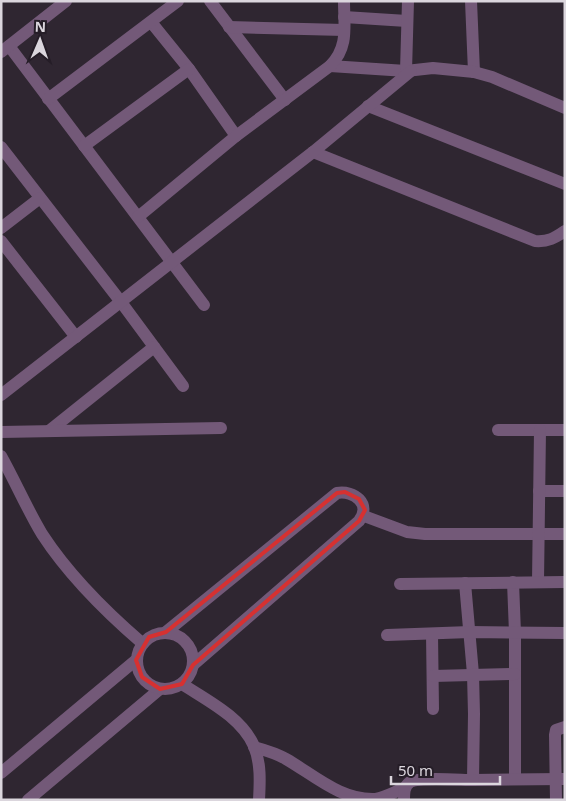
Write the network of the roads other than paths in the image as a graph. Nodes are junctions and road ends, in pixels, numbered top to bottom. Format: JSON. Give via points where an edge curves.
{"nodes":[{"id":1,"x":66,"y":1,"type":"edge"},
{"id":2,"x":178,"y":1,"type":"edge"},
{"id":3,"x":210,"y":1,"type":"edge"},
{"id":4,"x":344,"y":1,"type":"edge"},
{"id":5,"x":408,"y":1,"type":"edge"},
{"id":6,"x":471,"y":1,"type":"edge"},
{"id":7,"x":408,"y":21,"type":"junction"},
{"id":8,"x":152,"y":22,"type":"junction"},
{"id":9,"x":344,"y":24,"type":"junction"},
{"id":10,"x":229,"y":27,"type":"junction"},
{"id":11,"x":5,"y":49,"type":"edge"},
{"id":12,"x":330,"y":66,"type":"junction"},
{"id":13,"x":188,"y":69,"type":"junction"},
{"id":14,"x":408,"y":71,"type":"junction"},
{"id":15,"x":474,"y":72,"type":"junction"},
{"id":16,"x":48,"y":99,"type":"junction"},
{"id":17,"x":285,"y":100,"type":"junction"},
{"id":18,"x":368,"y":106,"type":"junction"},
{"id":19,"x":565,"y":108,"type":"edge"},
{"id":20,"x":236,"y":136,"type":"junction"},
{"id":21,"x":84,"y":146,"type":"junction"},
{"id":22,"x":1,"y":147,"type":"edge"},
{"id":23,"x":313,"y":152,"type":"junction"},
{"id":24,"x":565,"y":184,"type":"edge"},
{"id":25,"x":40,"y":198,"type":"junction"},
{"id":26,"x":138,"y":217,"type":"junction"},
{"id":27,"x":1,"y":228,"type":"edge"},
{"id":28,"x":565,"y":231,"type":"edge"},
{"id":29,"x":1,"y":241,"type":"edge"},
{"id":30,"x":172,"y":262,"type":"junction"},
{"id":31,"x":121,"y":302,"type":"junction"},
{"id":32,"x":204,"y":305,"type":"dead end"},
{"id":33,"x":76,"y":337,"type":"junction"},
{"id":34,"x":154,"y":347,"type":"junction"},
{"id":35,"x":183,"y":386,"type":"dead end"},
{"id":36,"x":1,"y":395,"type":"edge"},
{"id":37,"x":221,"y":428,"type":"dead end"},
{"id":38,"x":498,"y":430,"type":"dead end"},
{"id":39,"x":540,"y":430,"type":"junction"},
{"id":40,"x":565,"y":430,"type":"edge"},
{"id":41,"x":49,"y":431,"type":"junction"},
{"id":42,"x":1,"y":432,"type":"edge"},
{"id":43,"x":1,"y":456,"type":"edge"},
{"id":44,"x":539,"y":491,"type":"junction"},
{"id":45,"x":565,"y":491,"type":"edge"},
{"id":46,"x":364,"y":516,"type":"junction"},
{"id":47,"x":539,"y":534,"type":"junction"},
{"id":48,"x":565,"y":534,"type":"edge"},
{"id":49,"x":513,"y":582,"type":"junction"},
{"id":50,"x":538,"y":582,"type":"junction"},
{"id":51,"x":565,"y":582,"type":"edge"},
{"id":52,"x":465,"y":583,"type":"junction"},
{"id":53,"x":400,"y":584,"type":"dead end"},
{"id":54,"x":166,"y":632,"type":"junction"},
{"id":55,"x":470,"y":632,"type":"junction"},
{"id":56,"x":515,"y":633,"type":"junction"},
{"id":57,"x":565,"y":633,"type":"edge"},
{"id":58,"x":432,"y":634,"type":"junction"},
{"id":59,"x":387,"y":635,"type":"dead end"},
{"id":60,"x":142,"y":644,"type":"junction"},
{"id":61,"x":136,"y":660,"type":"junction"},
{"id":62,"x":193,"y":665,"type":"junction"},
{"id":63,"x":473,"y":674,"type":"junction"},
{"id":64,"x":515,"y":674,"type":"junction"},
{"id":65,"x":433,"y":676,"type":"junction"},
{"id":66,"x":182,"y":684,"type":"junction"},
{"id":67,"x":160,"y":689,"type":"junction"},
{"id":68,"x":433,"y":709,"type":"dead end"},
{"id":69,"x":565,"y":727,"type":"edge"},
{"id":70,"x":254,"y":747,"type":"junction"},
{"id":71,"x":1,"y":774,"type":"edge"},
{"id":72,"x":515,"y":779,"type":"junction"},
{"id":73,"x":560,"y":779,"type":"edge"},
{"id":74,"x":473,"y":780,"type":"junction"},
{"id":75,"x":405,"y":794,"type":"edge"},
{"id":76,"x":28,"y":800,"type":"edge"},
{"id":77,"x":259,"y":800,"type":"edge"},
{"id":78,"x":556,"y":800,"type":"edge"}],
"edges":[{"from":1,"to":11,"type":"street"},
{"from":2,"to":8,"type":"street"},
{"from":3,"to":10,"type":"street"},
{"from":4,"to":9,"type":"street"},
{"from":5,"to":7,"type":"street"},
{"from":6,"to":15,"type":"street"},
{"from":7,"to":9,"type":"street"},
{"from":7,"to":14,"type":"street"},
{"from":8,"to":13,"type":"street"},
{"from":8,"to":16,"type":"street"},
{"from":9,"to":10,"type":"street"},
{"from":9,"to":12,"type":"street","via":[[342,52]]},
{"from":10,"to":17,"type":"street"},
{"from":11,"to":16,"type":"street"},
{"from":12,"to":14,"type":"street"},
{"from":12,"to":17,"type":"street"},
{"from":13,"to":20,"type":"street"},
{"from":13,"to":21,"type":"street"},
{"from":14,"to":15,"type":"street","via":[[433,68]]},
{"from":14,"to":18,"type":"street"},
{"from":15,"to":19,"type":"street"},
{"from":16,"to":21,"type":"street"},
{"from":17,"to":20,"type":"street"},
{"from":18,"to":23,"type":"street"},
{"from":18,"to":24,"type":"street"},
{"from":20,"to":26,"type":"street"},
{"from":21,"to":26,"type":"street"},
{"from":22,"to":25,"type":"street"},
{"from":23,"to":28,"type":"street","via":[[535,240],[544,242]]},
{"from":23,"to":30,"type":"street"},
{"from":25,"to":27,"type":"street"},
{"from":25,"to":31,"type":"street"},
{"from":26,"to":30,"type":"street"},
{"from":29,"to":33,"type":"street"},
{"from":30,"to":31,"type":"street"},
{"from":30,"to":32,"type":"street"},
{"from":31,"to":33,"type":"street"},
{"from":31,"to":34,"type":"street"},
{"from":33,"to":36,"type":"street"},
{"from":34,"to":35,"type":"street"},
{"from":34,"to":41,"type":"street"},
{"from":37,"to":41,"type":"street"},
{"from":38,"to":39,"type":"street"},
{"from":39,"to":40,"type":"street"},
{"from":39,"to":44,"type":"street"},
{"from":41,"to":42,"type":"street"},
{"from":43,"to":60,"type":"street","via":[[42,534],[109,615]]},
{"from":44,"to":45,"type":"street"},
{"from":44,"to":47,"type":"street"},
{"from":46,"to":47,"type":"street","via":[[407,532],[425,534]]},
{"from":46,"to":54,"type":"street","via":[[359,499],[353,494],[337,493]]},
{"from":46,"to":62,"type":"street"},
{"from":47,"to":48,"type":"street"},
{"from":47,"to":50,"type":"street"},
{"from":49,"to":50,"type":"street"},
{"from":49,"to":52,"type":"street"},
{"from":49,"to":56,"type":"street"},
{"from":50,"to":51,"type":"street"},
{"from":52,"to":53,"type":"street"},
{"from":52,"to":55,"type":"street"},
{"from":54,"to":60,"type":"street","via":[[149,637]]},
{"from":54,"to":62,"type":"street","via":[[175,634],[189,645]]},
{"from":55,"to":56,"type":"street"},
{"from":55,"to":58,"type":"street"},
{"from":55,"to":63,"type":"street"},
{"from":56,"to":57,"type":"street"},
{"from":56,"to":64,"type":"street"},
{"from":58,"to":59,"type":"street"},
{"from":58,"to":65,"type":"street"},
{"from":60,"to":61,"type":"street"},
{"from":61,"to":67,"type":"street","via":[[142,677]]},
{"from":61,"to":71,"type":"street"},
{"from":62,"to":66,"type":"street"},
{"from":63,"to":64,"type":"street"},
{"from":63,"to":65,"type":"street"},
{"from":63,"to":74,"type":"street"},
{"from":64,"to":72,"type":"street"},
{"from":65,"to":68,"type":"street"},
{"from":66,"to":67,"type":"street"},
{"from":66,"to":70,"type":"street","via":[[238,722]]},
{"from":67,"to":76,"type":"street"},
{"from":69,"to":73,"type":"street","via":[[556,730],[555,735]]},
{"from":70,"to":75,"type":"street","via":[[286,759],[334,790],[353,797],[366,799]]},
{"from":70,"to":77,"type":"street","via":[[260,773]]},
{"from":72,"to":73,"type":"street"},
{"from":72,"to":74,"type":"street"},
{"from":73,"to":78,"type":"street"},
{"from":74,"to":75,"type":"street","via":[[420,780],[411,782]]}]}
